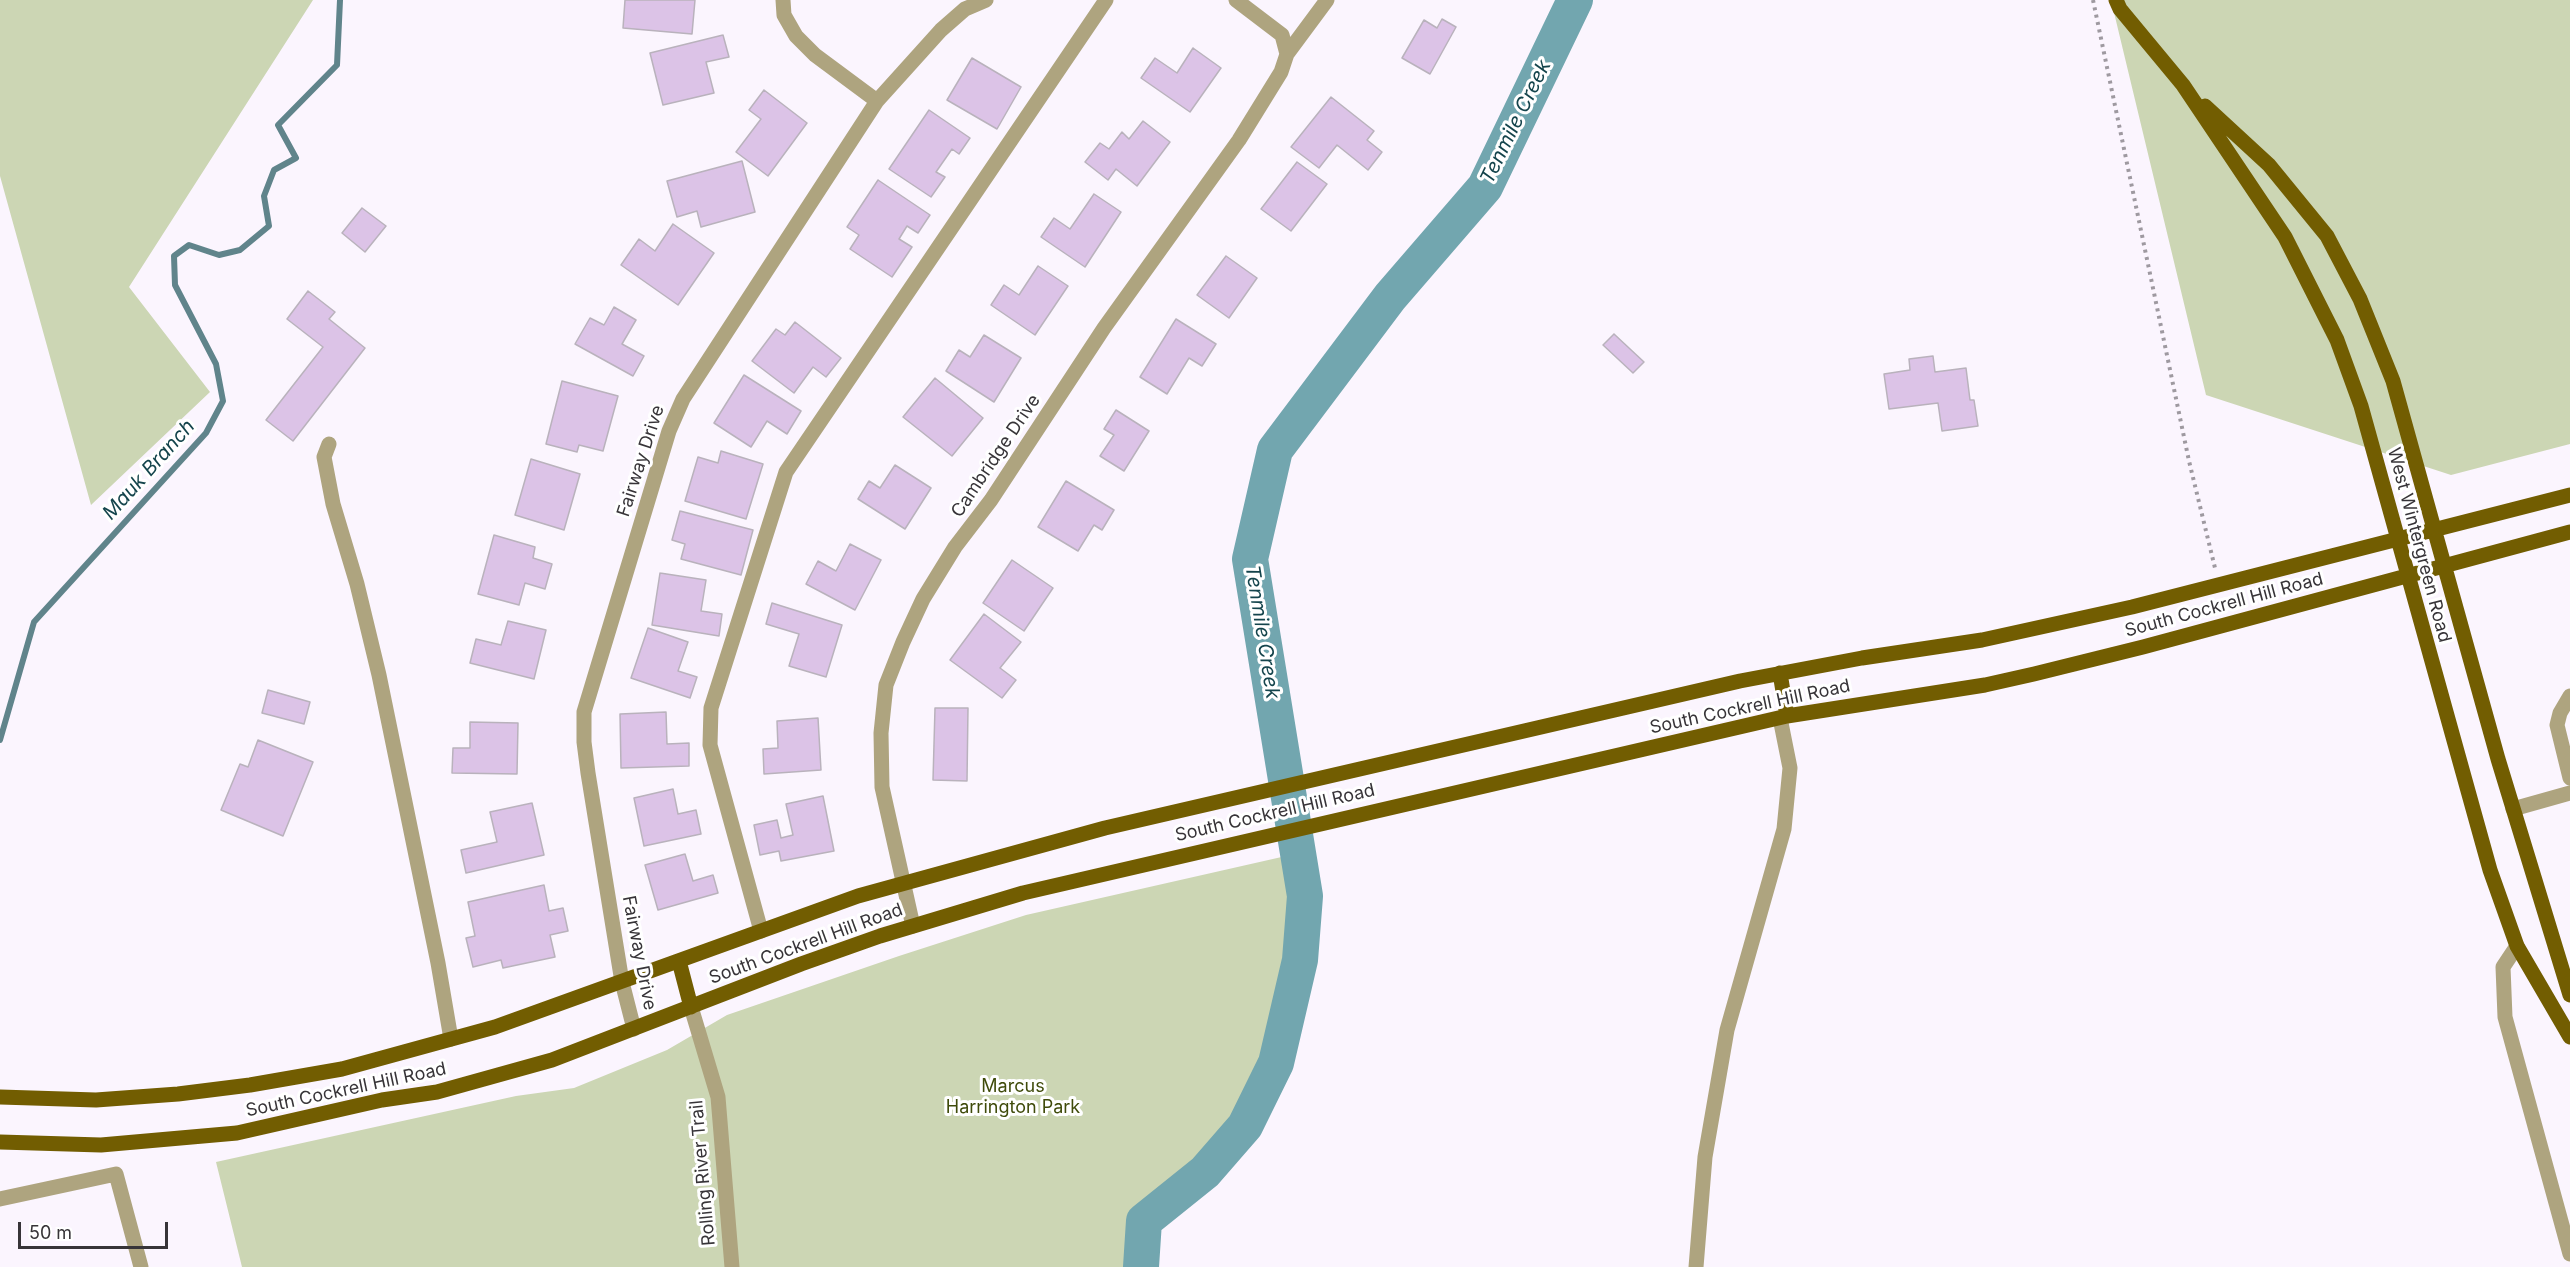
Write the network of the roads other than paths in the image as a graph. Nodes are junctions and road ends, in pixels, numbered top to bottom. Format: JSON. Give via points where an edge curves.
{"nodes":[{"id":1,"x":783,"y":0,"type":"edge"},
{"id":2,"x":986,"y":0,"type":"edge"},
{"id":3,"x":1106,"y":0,"type":"edge"},
{"id":4,"x":1236,"y":0,"type":"edge"},
{"id":5,"x":1327,"y":0,"type":"edge"},
{"id":6,"x":2116,"y":0,"type":"edge"},
{"id":7,"x":1287,"y":54,"type":"junction"},
{"id":8,"x":2183,"y":85,"type":"junction"},
{"id":9,"x":878,"y":101,"type":"junction"},
{"id":10,"x":329,"y":444,"type":"dead end"},
{"id":11,"x":2570,"y":495,"type":"edge"},
{"id":12,"x":2435,"y":529,"type":"junction"},
{"id":13,"x":2570,"y":532,"type":"edge"},
{"id":14,"x":2398,"y":540,"type":"junction"},
{"id":15,"x":2445,"y":565,"type":"junction"},
{"id":16,"x":2407,"y":576,"type":"junction"},
{"id":17,"x":1780,"y":673,"type":"junction"},
{"id":18,"x":2570,"y":696,"type":"edge"},
{"id":19,"x":1783,"y":717,"type":"junction"},
{"id":20,"x":2570,"y":778,"type":"edge"},
{"id":21,"x":2570,"y":793,"type":"edge"},
{"id":22,"x":2513,"y":809,"type":"junction"},
{"id":23,"x":903,"y":883,"type":"junction"},
{"id":24,"x":913,"y":926,"type":"junction"},
{"id":25,"x":761,"y":931,"type":"junction"},
{"id":26,"x":2517,"y":945,"type":"junction"},
{"id":27,"x":679,"y":961,"type":"junction"},
{"id":28,"x":622,"y":982,"type":"junction"},
{"id":29,"x":2570,"y":995,"type":"edge"},
{"id":30,"x":691,"y":1007,"type":"junction"},
{"id":31,"x":634,"y":1029,"type":"junction"},
{"id":32,"x":2570,"y":1037,"type":"edge"},
{"id":33,"x":451,"y":1039,"type":"junction"},
{"id":34,"x":0,"y":1097,"type":"edge"},
{"id":35,"x":0,"y":1142,"type":"edge"},
{"id":36,"x":0,"y":1199,"type":"edge"},
{"id":37,"x":2570,"y":1254,"type":"edge"},
{"id":38,"x":141,"y":1267,"type":"edge"},
{"id":39,"x":732,"y":1267,"type":"edge"},
{"id":40,"x":1696,"y":1267,"type":"edge"}],
"edges":[{"from":1,"to":9,"type":"street","via":[[784,15],[796,36],[815,56]]},
{"from":2,"to":9,"type":"street","name":"Fairway Drive","via":[[965,9],[941,30]]},
{"from":3,"to":25,"type":"street","via":[[786,472],[711,708],[710,745]]},
{"from":4,"to":7,"type":"street","via":[[1282,35]]},
{"from":5,"to":7,"type":"street","name":"Cambridge Drive"},
{"from":6,"to":8,"type":"main road","name":"West Wintergreen Road"},
{"from":7,"to":23,"type":"street","name":"Cambridge Drive","via":[[1281,72],[1239,140],[1104,328],[956,547],[923,599],[903,642],[886,685],[881,733],[882,787]]},
{"from":8,"to":12,"type":"main road","name":"West Wintergreen Road","via":[[2270,165],[2327,236],[2360,298],[2393,381]]},
{"from":8,"to":14,"type":"main road","name":"West Wintergreen Road","via":[[2285,237],[2337,340],[2361,406]]},
{"from":9,"to":28,"type":"street","name":"Fairway Drive","via":[[682,399],[593,678],[584,712],[584,742]]},
{"from":10,"to":33,"type":"street","via":[[324,457],[333,504],[379,675]]},
{"from":11,"to":12,"type":"main road","name":"South Cockrell Hill Road"},
{"from":12,"to":14,"type":"main road","name":"South Cockrell Hill Road"},
{"from":12,"to":15,"type":"main road","name":"West Wintergreen Road"},
{"from":13,"to":15,"type":"main road","name":"South Cockrell Hill Road"},
{"from":14,"to":16,"type":"main road","name":"West Wintergreen Road"},
{"from":14,"to":17,"type":"main road","name":"South Cockrell Hill Road","via":[[1982,640]]},
{"from":15,"to":16,"type":"main road","name":"South Cockrell Hill Road"},
{"from":15,"to":22,"type":"main road","name":"West Wintergreen Road"},
{"from":16,"to":19,"type":"main road","name":"South Cockrell Hill Road","via":[[2034,674]]},
{"from":16,"to":26,"type":"main road","name":"West Wintergreen Road","via":[[2490,870]]},
{"from":17,"to":19,"type":"main road"},
{"from":17,"to":23,"type":"main road","name":"South Cockrell Hill Road","via":[[1197,805]]},
{"from":18,"to":20,"type":"street","via":[[2557,726]]},
{"from":19,"to":24,"type":"main road","name":"South Cockrell Hill Road","via":[[1023,893]]},
{"from":19,"to":40,"type":"street","via":[[1790,768],[1784,829],[1728,1030],[1705,1157]]},
{"from":21,"to":22,"type":"street"},
{"from":22,"to":29,"type":"main road","name":"West Wintergreen Road"},
{"from":23,"to":24,"type":"street","name":"Cambridge Drive"},
{"from":23,"to":25,"type":"main road","name":"South Cockrell Hill Road"},
{"from":24,"to":30,"type":"main road","name":"South Cockrell Hill Road"},
{"from":25,"to":27,"type":"main road","name":"South Cockrell Hill Road"},
{"from":26,"to":32,"type":"main road","name":"West Wintergreen Road"},
{"from":26,"to":37,"type":"street","via":[[2502,967],[2505,1017]]},
{"from":27,"to":28,"type":"main road","name":"South Cockrell Hill Road"},
{"from":27,"to":30,"type":"main road"},
{"from":28,"to":31,"type":"street","name":"Fairway Drive"},
{"from":28,"to":33,"type":"main road","name":"South Cockrell Hill Road"},
{"from":30,"to":31,"type":"main road","name":"South Cockrell Hill Road"},
{"from":30,"to":39,"type":"street","name":"Rolling River Trail","via":[[718,1097]]},
{"from":31,"to":35,"type":"main road","name":"South Cockrell Hill Road","via":[[552,1060],[437,1092],[382,1100],[237,1133],[101,1145]]},
{"from":33,"to":34,"type":"main road","name":"South Cockrell Hill Road","via":[[342,1069],[240,1086],[96,1100]]},
{"from":36,"to":38,"type":"street","via":[[116,1174]]}]}
